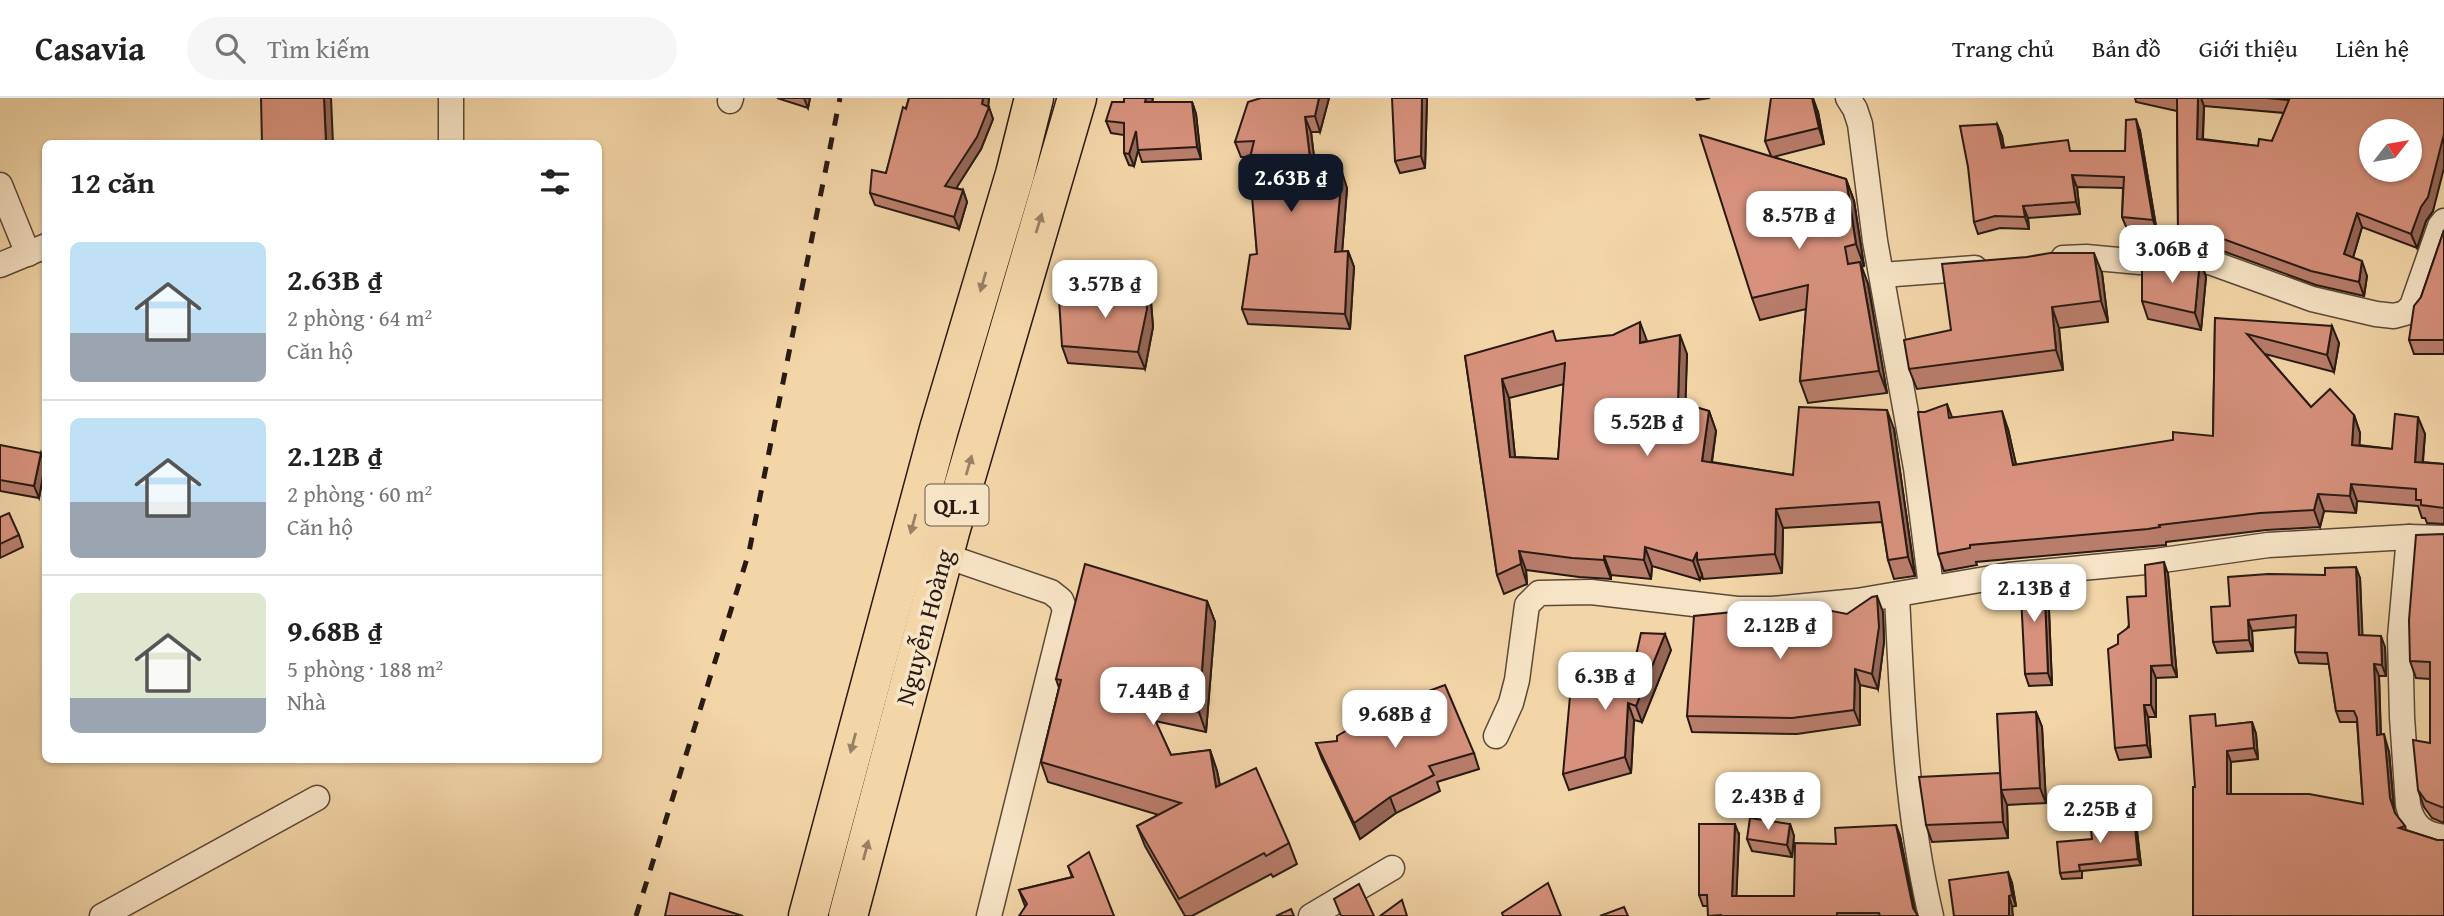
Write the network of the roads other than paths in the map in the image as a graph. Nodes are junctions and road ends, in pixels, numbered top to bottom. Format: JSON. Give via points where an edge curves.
{"nodes":[{"id":1,"x":452,"y":98,"type":"edge"},
{"id":2,"x":1034,"y":98,"type":"edge"},
{"id":3,"x":1077,"y":98,"type":"edge"},
{"id":4,"x":1848,"y":98,"type":"edge"},
{"id":5,"x":451,"y":140,"type":"edge"},
{"id":6,"x":0,"y":185,"type":"edge"},
{"id":7,"x":2444,"y":221,"type":"edge"},
{"id":8,"x":37,"y":250,"type":"edge"},
{"id":9,"x":2044,"y":261,"type":"edge"},
{"id":10,"x":0,"y":265,"type":"edge"},
{"id":11,"x":1992,"y":267,"type":"edge"},
{"id":12,"x":1882,"y":275,"type":"junction"},
{"id":13,"x":2409,"y":537,"type":"junction"},
{"id":14,"x":2444,"y":538,"type":"edge"},
{"id":15,"x":943,"y":555,"type":"junction"},
{"id":16,"x":1931,"y":587,"type":"junction"},
{"id":17,"x":1897,"y":595,"type":"junction"},
{"id":18,"x":1496,"y":736,"type":"dead end"},
{"id":19,"x":317,"y":798,"type":"dead end"},
{"id":20,"x":2444,"y":837,"type":"edge"},
{"id":21,"x":1392,"y":868,"type":"dead end"},
{"id":22,"x":102,"y":916,"type":"edge"},
{"id":23,"x":808,"y":916,"type":"edge"},
{"id":24,"x":848,"y":916,"type":"edge"},
{"id":25,"x":989,"y":916,"type":"edge"},
{"id":26,"x":1311,"y":916,"type":"edge"},
{"id":27,"x":1931,"y":916,"type":"edge"}],
"edges":[{"from":1,"to":5,"type":"street"},
{"from":2,"to":23,"type":"highway","name":"Nguyễn Hoàng","number":"QL.1","one_way":true},
{"from":15,"to":3,"type":"highway","name":"Nguyễn Hoàng","number":"QL.1","one_way":true},
{"from":4,"to":12,"type":"street","via":[[1860,124]]},
{"from":6,"to":8,"type":"street"},
{"from":7,"to":9,"type":"street","via":[[2412,306],[2395,316],[2312,299],[2204,260],[2140,262],[2086,257]]},
{"from":8,"to":10,"type":"street"},
{"from":11,"to":12,"type":"street"},
{"from":12,"to":16,"type":"street","via":[[1916,468]]},
{"from":13,"to":14,"type":"street"},
{"from":13,"to":16,"type":"street","via":[[2268,545]]},
{"from":13,"to":20,"type":"street","via":[[2400,637],[2408,805],[2421,831]]},
{"from":24,"to":15,"type":"highway","name":"Nguyễn Hoàng","number":"QL.1","one_way":true},
{"from":15,"to":25,"type":"street","via":[[1051,593],[1065,610]]},
{"from":16,"to":17,"type":"street"},
{"from":17,"to":18,"type":"street","via":[[1737,609],[1591,592],[1539,593],[1527,605],[1517,680]]},
{"from":17,"to":27,"type":"street","via":[[1911,810]]},
{"from":19,"to":22,"type":"street"},
{"from":21,"to":26,"type":"street"}]}
